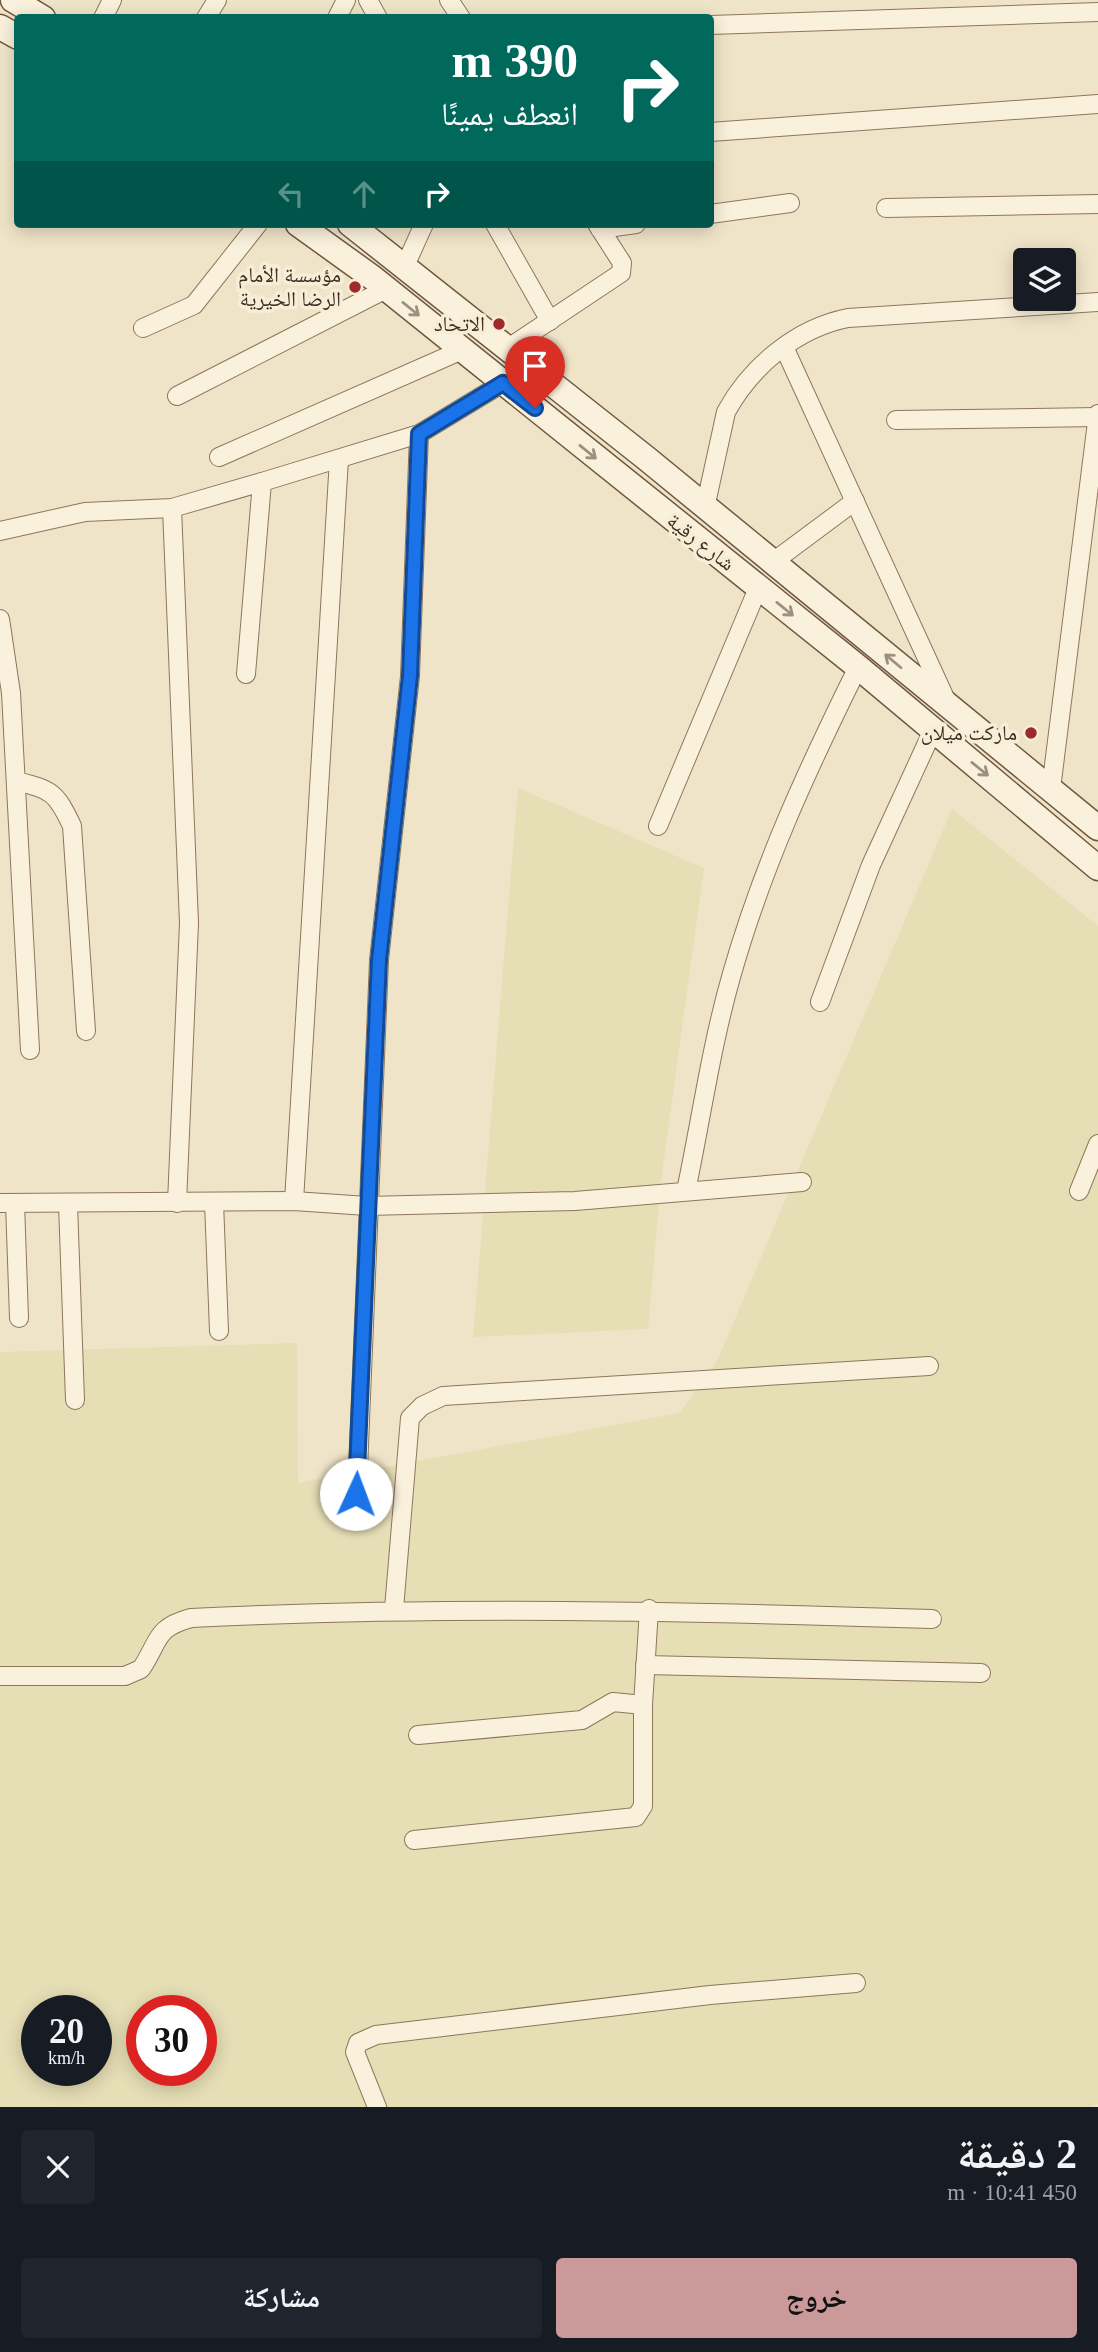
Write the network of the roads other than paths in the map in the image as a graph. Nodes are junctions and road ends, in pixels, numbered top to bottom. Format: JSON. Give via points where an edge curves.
{"nodes":[{"id":1,"x":1058,"y":6,"type":"edge"},
{"id":2,"x":1098,"y":12,"type":"edge"},
{"id":3,"x":714,"y":25,"type":"edge"},
{"id":4,"x":1098,"y":104,"type":"edge"},
{"id":5,"x":714,"y":132,"type":"edge"},
{"id":6,"x":790,"y":202,"type":"dead end"},
{"id":7,"x":1098,"y":204,"type":"edge"},
{"id":8,"x":886,"y":208,"type":"dead end"},
{"id":9,"x":714,"y":213,"type":"edge"},
{"id":10,"x":255,"y":228,"type":"edge"},
{"id":11,"x":303,"y":228,"type":"edge"},
{"id":12,"x":355,"y":228,"type":"edge"},
{"id":13,"x":423,"y":228,"type":"edge"},
{"id":14,"x":497,"y":228,"type":"edge"},
{"id":15,"x":599,"y":228,"type":"edge"},
{"id":16,"x":405,"y":265,"type":"junction"},
{"id":17,"x":386,"y":289,"type":"junction"},
{"id":18,"x":1098,"y":302,"type":"edge"},
{"id":19,"x":550,"y":321,"type":"junction"},
{"id":20,"x":143,"y":328,"type":"dead end"},
{"id":21,"x":784,"y":347,"type":"junction"},
{"id":22,"x":507,"y":349,"type":"junction"},
{"id":23,"x":462,"y":350,"type":"junction"},
{"id":24,"x":503,"y":383,"type":"junction"},
{"id":25,"x":177,"y":396,"type":"dead end"},
{"id":26,"x":1098,"y":416,"type":"edge"},
{"id":27,"x":896,"y":420,"type":"dead end"},
{"id":28,"x":419,"y":434,"type":"junction"},
{"id":29,"x":219,"y":457,"type":"dead end"},
{"id":30,"x":646,"y":458,"type":"junction"},
{"id":31,"x":340,"y":459,"type":"junction"},
{"id":32,"x":262,"y":482,"type":"junction"},
{"id":33,"x":626,"y":483,"type":"junction"},
{"id":34,"x":855,"y":501,"type":"junction"},
{"id":35,"x":172,"y":508,"type":"junction"},
{"id":36,"x":705,"y":508,"type":"junction"},
{"id":37,"x":0,"y":531,"type":"edge"},
{"id":38,"x":687,"y":533,"type":"junction"},
{"id":39,"x":1089,"y":551,"type":"edge"},
{"id":40,"x":773,"y":562,"type":"junction"},
{"id":41,"x":758,"y":588,"type":"junction"},
{"id":42,"x":0,"y":619,"type":"edge"},
{"id":43,"x":858,"y":667,"type":"junction"},
{"id":44,"x":246,"y":674,"type":"dead end"},
{"id":45,"x":949,"y":707,"type":"junction"},
{"id":46,"x":933,"y":730,"type":"junction"},
{"id":47,"x":16,"y":781,"type":"junction"},
{"id":48,"x":1051,"y":789,"type":"junction"},
{"id":49,"x":658,"y":826,"type":"dead end"},
{"id":50,"x":1098,"y":828,"type":"edge"},
{"id":51,"x":1098,"y":868,"type":"edge"},
{"id":52,"x":820,"y":1002,"type":"dead end"},
{"id":53,"x":86,"y":1031,"type":"dead end"},
{"id":54,"x":30,"y":1049,"type":"dead end"},
{"id":55,"x":1098,"y":1144,"type":"edge"},
{"id":56,"x":802,"y":1182,"type":"dead end"},
{"id":57,"x":685,"y":1191,"type":"junction"},
{"id":58,"x":1079,"y":1191,"type":"dead end"},
{"id":59,"x":294,"y":1201,"type":"junction"},
{"id":60,"x":214,"y":1202,"type":"junction"},
{"id":61,"x":8,"y":1203,"type":"edge"},
{"id":62,"x":177,"y":1203,"type":"junction"},
{"id":63,"x":68,"y":1204,"type":"junction"},
{"id":64,"x":367,"y":1206,"type":"junction"},
{"id":65,"x":19,"y":1318,"type":"dead end"},
{"id":66,"x":219,"y":1331,"type":"dead end"},
{"id":67,"x":929,"y":1366,"type":"dead end"},
{"id":68,"x":75,"y":1400,"type":"dead end"},
{"id":69,"x":356,"y":1494,"type":"dead end"},
{"id":70,"x":394,"y":1609,"type":"junction"},
{"id":71,"x":649,"y":1609,"type":"junction"},
{"id":72,"x":932,"y":1619,"type":"dead end"},
{"id":73,"x":645,"y":1665,"type":"junction"},
{"id":74,"x":981,"y":1674,"type":"dead end"},
{"id":75,"x":0,"y":1676,"type":"edge"},
{"id":76,"x":643,"y":1705,"type":"junction"},
{"id":77,"x":418,"y":1735,"type":"dead end"},
{"id":78,"x":414,"y":1840,"type":"dead end"},
{"id":79,"x":856,"y":1983,"type":"dead end"},
{"id":80,"x":377,"y":2107,"type":"edge"}],
"edges":[{"from":1,"to":2,"type":"street"},
{"from":1,"to":3,"type":"street"},
{"from":4,"to":5,"type":"street"},
{"from":6,"to":9,"type":"street"},
{"from":7,"to":8,"type":"street"},
{"from":10,"to":20,"type":"street","via":[[194,305]]},
{"from":11,"to":17,"type":"street","name":"شارع رقية"},
{"from":12,"to":16,"type":"street","name":"شارع رقية"},
{"from":13,"to":16,"type":"street"},
{"from":14,"to":19,"type":"street"},
{"from":15,"to":19,"type":"street","via":[[622,263],[621,273]]},
{"from":16,"to":22,"type":"street","name":"شارع رقية"},
{"from":17,"to":23,"type":"street","name":"شارع رقية","one_way":true},
{"from":17,"to":25,"type":"street"},
{"from":18,"to":21,"type":"street","via":[[848,318],[825,324]]},
{"from":19,"to":22,"type":"street"},
{"from":21,"to":34,"type":"street"},
{"from":21,"to":36,"type":"street","via":[[752,374],[726,412]]},
{"from":22,"to":30,"type":"street","name":"شارع رقية"},
{"from":23,"to":24,"type":"street","name":"شارع رقية"},
{"from":23,"to":29,"type":"street"},
{"from":24,"to":28,"type":"street"},
{"from":24,"to":33,"type":"street","name":"شارع رقية","one_way":true},
{"from":26,"to":27,"type":"street"},
{"from":26,"to":39,"type":"street"},
{"from":28,"to":31,"type":"street"},
{"from":28,"to":64,"type":"street","via":[[410,676],[379,960]]},
{"from":30,"to":33,"type":"street","via":[[650,468],[646,478]]},
{"from":30,"to":36,"type":"street","name":"شارع رقية"},
{"from":31,"to":32,"type":"street"},
{"from":31,"to":59,"type":"street"},
{"from":32,"to":35,"type":"street"},
{"from":32,"to":44,"type":"street"},
{"from":33,"to":38,"type":"street","name":"شارع رقية"},
{"from":34,"to":40,"type":"street"},
{"from":34,"to":45,"type":"street"},
{"from":35,"to":37,"type":"street","via":[[85,512]]},
{"from":35,"to":62,"type":"street","via":[[190,923]]},
{"from":36,"to":38,"type":"street","via":[[688,514],[684,523]]},
{"from":36,"to":40,"type":"street","name":"شارع رقية"},
{"from":38,"to":41,"type":"street","name":"شارع رقية"},
{"from":39,"to":48,"type":"street"},
{"from":45,"to":40,"type":"street","name":"شارع رقية","one_way":true},
{"from":41,"to":43,"type":"street","name":"شارع رقية","one_way":true},
{"from":41,"to":49,"type":"street"},
{"from":42,"to":47,"type":"street","via":[[11,693]]},
{"from":43,"to":46,"type":"street","name":"شارع رقية"},
{"from":43,"to":57,"type":"street","via":[[797,790],[762,881],[731,979]]},
{"from":45,"to":48,"type":"street","name":"شارع رقية"},
{"from":46,"to":51,"type":"street","name":"شارع رقية","one_way":true},
{"from":46,"to":52,"type":"street","via":[[871,865]]},
{"from":47,"to":53,"type":"street","via":[[45,788],[59,797],[72,826]]},
{"from":47,"to":54,"type":"street"},
{"from":48,"to":50,"type":"street","name":"شارع رقية"},
{"from":55,"to":58,"type":"street"},
{"from":56,"to":57,"type":"street"},
{"from":57,"to":64,"type":"street","via":[[575,1200]]},
{"from":59,"to":60,"type":"street"},
{"from":59,"to":64,"type":"street"},
{"from":60,"to":62,"type":"street"},
{"from":60,"to":66,"type":"street"},
{"from":61,"to":63,"type":"street"},
{"from":61,"to":65,"type":"street"},
{"from":62,"to":63,"type":"street"},
{"from":63,"to":68,"type":"street"},
{"from":64,"to":69,"type":"street"},
{"from":67,"to":70,"type":"street","via":[[443,1396],[410,1418]]},
{"from":70,"to":71,"type":"street"},
{"from":70,"to":75,"type":"street","via":[[191,1618],[171,1623],[158,1634],[141,1669],[125,1675]]},
{"from":71,"to":72,"type":"street"},
{"from":71,"to":73,"type":"street"},
{"from":73,"to":74,"type":"street"},
{"from":73,"to":76,"type":"street"},
{"from":76,"to":77,"type":"street","via":[[613,1702],[583,1720]]},
{"from":76,"to":78,"type":"street","via":[[643,1806],[636,1817]]},
{"from":79,"to":80,"type":"street","via":[[376,2035],[358,2043],[355,2052]]}]}
